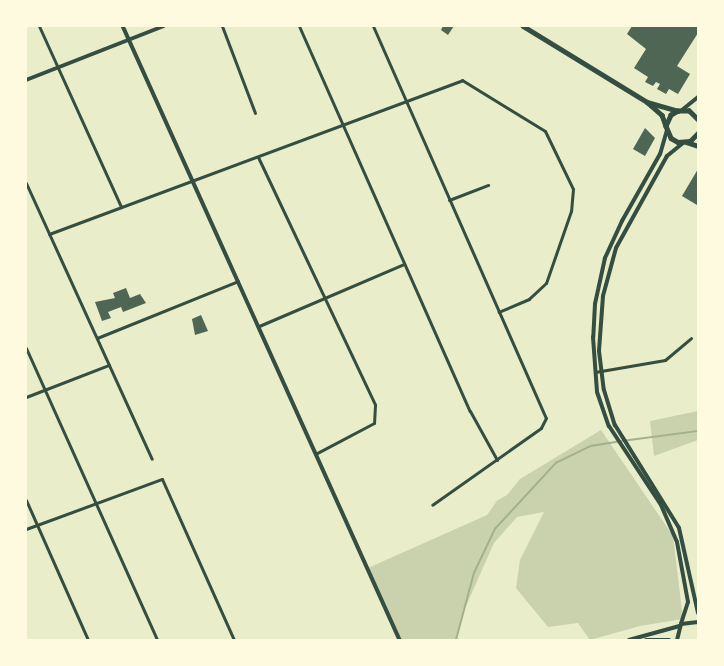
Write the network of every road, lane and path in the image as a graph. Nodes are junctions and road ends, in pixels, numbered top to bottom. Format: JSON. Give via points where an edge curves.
{"nodes":[{"id":1,"x":39,"y":26,"type":"edge"},
{"id":2,"x":123,"y":26,"type":"edge"},
{"id":3,"x":164,"y":26,"type":"edge"},
{"id":4,"x":222,"y":26,"type":"edge"},
{"id":5,"x":299,"y":26,"type":"edge"},
{"id":6,"x":372,"y":26,"type":"edge"},
{"id":7,"x":523,"y":26,"type":"edge"},
{"id":8,"x":129,"y":40,"type":"junction"},
{"id":9,"x":58,"y":67,"type":"junction"},
{"id":10,"x":26,"y":80,"type":"edge"},
{"id":11,"x":698,"y":97,"type":"edge"},
{"id":12,"x":404,"y":100,"type":"junction"},
{"id":13,"x":647,"y":102,"type":"junction"},
{"id":14,"x":680,"y":110,"type":"junction"},
{"id":15,"x":255,"y":113,"type":"dead end"},
{"id":16,"x":698,"y":120,"type":"edge"},
{"id":17,"x":343,"y":125,"type":"junction"},
{"id":18,"x":667,"y":128,"type":"junction"},
{"id":19,"x":698,"y":133,"type":"edge"},
{"id":20,"x":684,"y":143,"type":"junction"},
{"id":21,"x":698,"y":146,"type":"edge"},
{"id":22,"x":258,"y":157,"type":"junction"},
{"id":23,"x":193,"y":182,"type":"junction"},
{"id":24,"x":26,"y":183,"type":"edge"},
{"id":25,"x":488,"y":185,"type":"dead end"},
{"id":26,"x":27,"y":190,"type":"edge"},
{"id":27,"x":449,"y":200,"type":"junction"},
{"id":28,"x":121,"y":207,"type":"junction"},
{"id":29,"x":49,"y":234,"type":"junction"},
{"id":30,"x":404,"y":264,"type":"junction"},
{"id":31,"x":238,"y":281,"type":"junction"},
{"id":32,"x":324,"y":296,"type":"junction"},
{"id":33,"x":499,"y":312,"type":"junction"},
{"id":34,"x":259,"y":326,"type":"junction"},
{"id":35,"x":96,"y":338,"type":"junction"},
{"id":36,"x":691,"y":338,"type":"dead end"},
{"id":37,"x":26,"y":348,"type":"edge"},
{"id":38,"x":108,"y":365,"type":"junction"},
{"id":39,"x":601,"y":371,"type":"junction"},
{"id":40,"x":594,"y":372,"type":"junction"},
{"id":41,"x":45,"y":390,"type":"junction"},
{"id":42,"x":26,"y":397,"type":"edge"},
{"id":43,"x":317,"y":454,"type":"junction"},
{"id":44,"x":152,"y":458,"type":"dead end"},
{"id":45,"x":497,"y":460,"type":"junction"},
{"id":46,"x":26,"y":500,"type":"edge"},
{"id":47,"x":96,"y":502,"type":"junction"},
{"id":48,"x":432,"y":505,"type":"dead end"},
{"id":49,"x":37,"y":524,"type":"junction"},
{"id":50,"x":26,"y":529,"type":"edge"},
{"id":51,"x":698,"y":613,"type":"edge"},
{"id":52,"x":698,"y":622,"type":"edge"},
{"id":53,"x":681,"y":625,"type":"junction"},
{"id":54,"x":88,"y":640,"type":"edge"},
{"id":55,"x":158,"y":640,"type":"edge"},
{"id":56,"x":234,"y":640,"type":"edge"},
{"id":57,"x":400,"y":640,"type":"edge"},
{"id":58,"x":629,"y":640,"type":"edge"},
{"id":59,"x":649,"y":640,"type":"edge"},
{"id":60,"x":669,"y":640,"type":"edge"},
{"id":61,"x":677,"y":640,"type":"edge"}],
"edges":[{"from":1,"to":9,"type":"street"},
{"from":2,"to":8,"type":"street"},
{"from":3,"to":8,"type":"main road"},
{"from":4,"to":15,"type":"street"},
{"from":5,"to":17,"type":"street"},
{"from":6,"to":12,"type":"street"},
{"from":7,"to":13,"type":"main road"},
{"from":8,"to":9,"type":"main road"},
{"from":8,"to":23,"type":"street"},
{"from":9,"to":10,"type":"main road"},
{"from":9,"to":28,"type":"street"},
{"from":11,"to":14,"type":"main road"},
{"from":12,"to":17,"type":"street"},
{"from":12,"to":27,"type":"street"},
{"from":12,"to":33,"type":"street","via":[[457,80],[467,81],[545,131],[571,183],[573,204],[546,283],[529,299]]},
{"from":13,"to":14,"type":"main road"},
{"from":13,"to":18,"type":"main road","via":[[662,115]]},
{"from":14,"to":16,"type":"main road","via":[[692,113]]},
{"from":14,"to":18,"type":"main road","via":[[669,118]]},
{"from":17,"to":22,"type":"street"},
{"from":17,"to":30,"type":"street"},
{"from":18,"to":20,"type":"main road","via":[[674,140]]},
{"from":18,"to":40,"type":"main road","via":[[660,154],[621,222],[602,270],[594,316]]},
{"from":19,"to":20,"type":"main road"},
{"from":20,"to":21,"type":"main road"},
{"from":20,"to":39,"type":"main road","via":[[667,156],[614,253],[601,305]]},
{"from":22,"to":23,"type":"street"},
{"from":22,"to":32,"type":"street"},
{"from":23,"to":28,"type":"street"},
{"from":23,"to":31,"type":"street"},
{"from":24,"to":26,"type":"street"},
{"from":25,"to":27,"type":"street"},
{"from":26,"to":29,"type":"street"},
{"from":27,"to":33,"type":"street"},
{"from":28,"to":29,"type":"street"},
{"from":29,"to":35,"type":"street"},
{"from":30,"to":32,"type":"street"},
{"from":30,"to":45,"type":"street","via":[[470,412]]},
{"from":31,"to":34,"type":"street"},
{"from":31,"to":35,"type":"street"},
{"from":32,"to":34,"type":"street"},
{"from":32,"to":43,"type":"street","via":[[376,414],[374,423]]},
{"from":33,"to":45,"type":"street","via":[[546,418],[541,428]]},
{"from":34,"to":43,"type":"street"},
{"from":35,"to":38,"type":"street"},
{"from":36,"to":39,"type":"street","via":[[665,360]]},
{"from":37,"to":41,"type":"street"},
{"from":38,"to":41,"type":"street"},
{"from":38,"to":44,"type":"street"},
{"from":39,"to":40,"type":"street"},
{"from":39,"to":51,"type":"main road","via":[[609,410],[620,435],[665,501],[679,528]]},
{"from":40,"to":53,"type":"main road","via":[[602,409],[614,436],[661,504],[678,542],[688,602]]},
{"from":41,"to":42,"type":"street"},
{"from":41,"to":47,"type":"street"},
{"from":43,"to":57,"type":"street"},
{"from":45,"to":48,"type":"street"},
{"from":46,"to":49,"type":"street"},
{"from":47,"to":49,"type":"street"},
{"from":47,"to":55,"type":"street"},
{"from":47,"to":56,"type":"street","via":[[156,478],[164,482]]},
{"from":49,"to":50,"type":"street"},
{"from":49,"to":54,"type":"street"},
{"from":52,"to":53,"type":"main road"},
{"from":53,"to":58,"type":"street"},
{"from":53,"to":61,"type":"main road"},
{"from":59,"to":60,"type":"street"}]}
